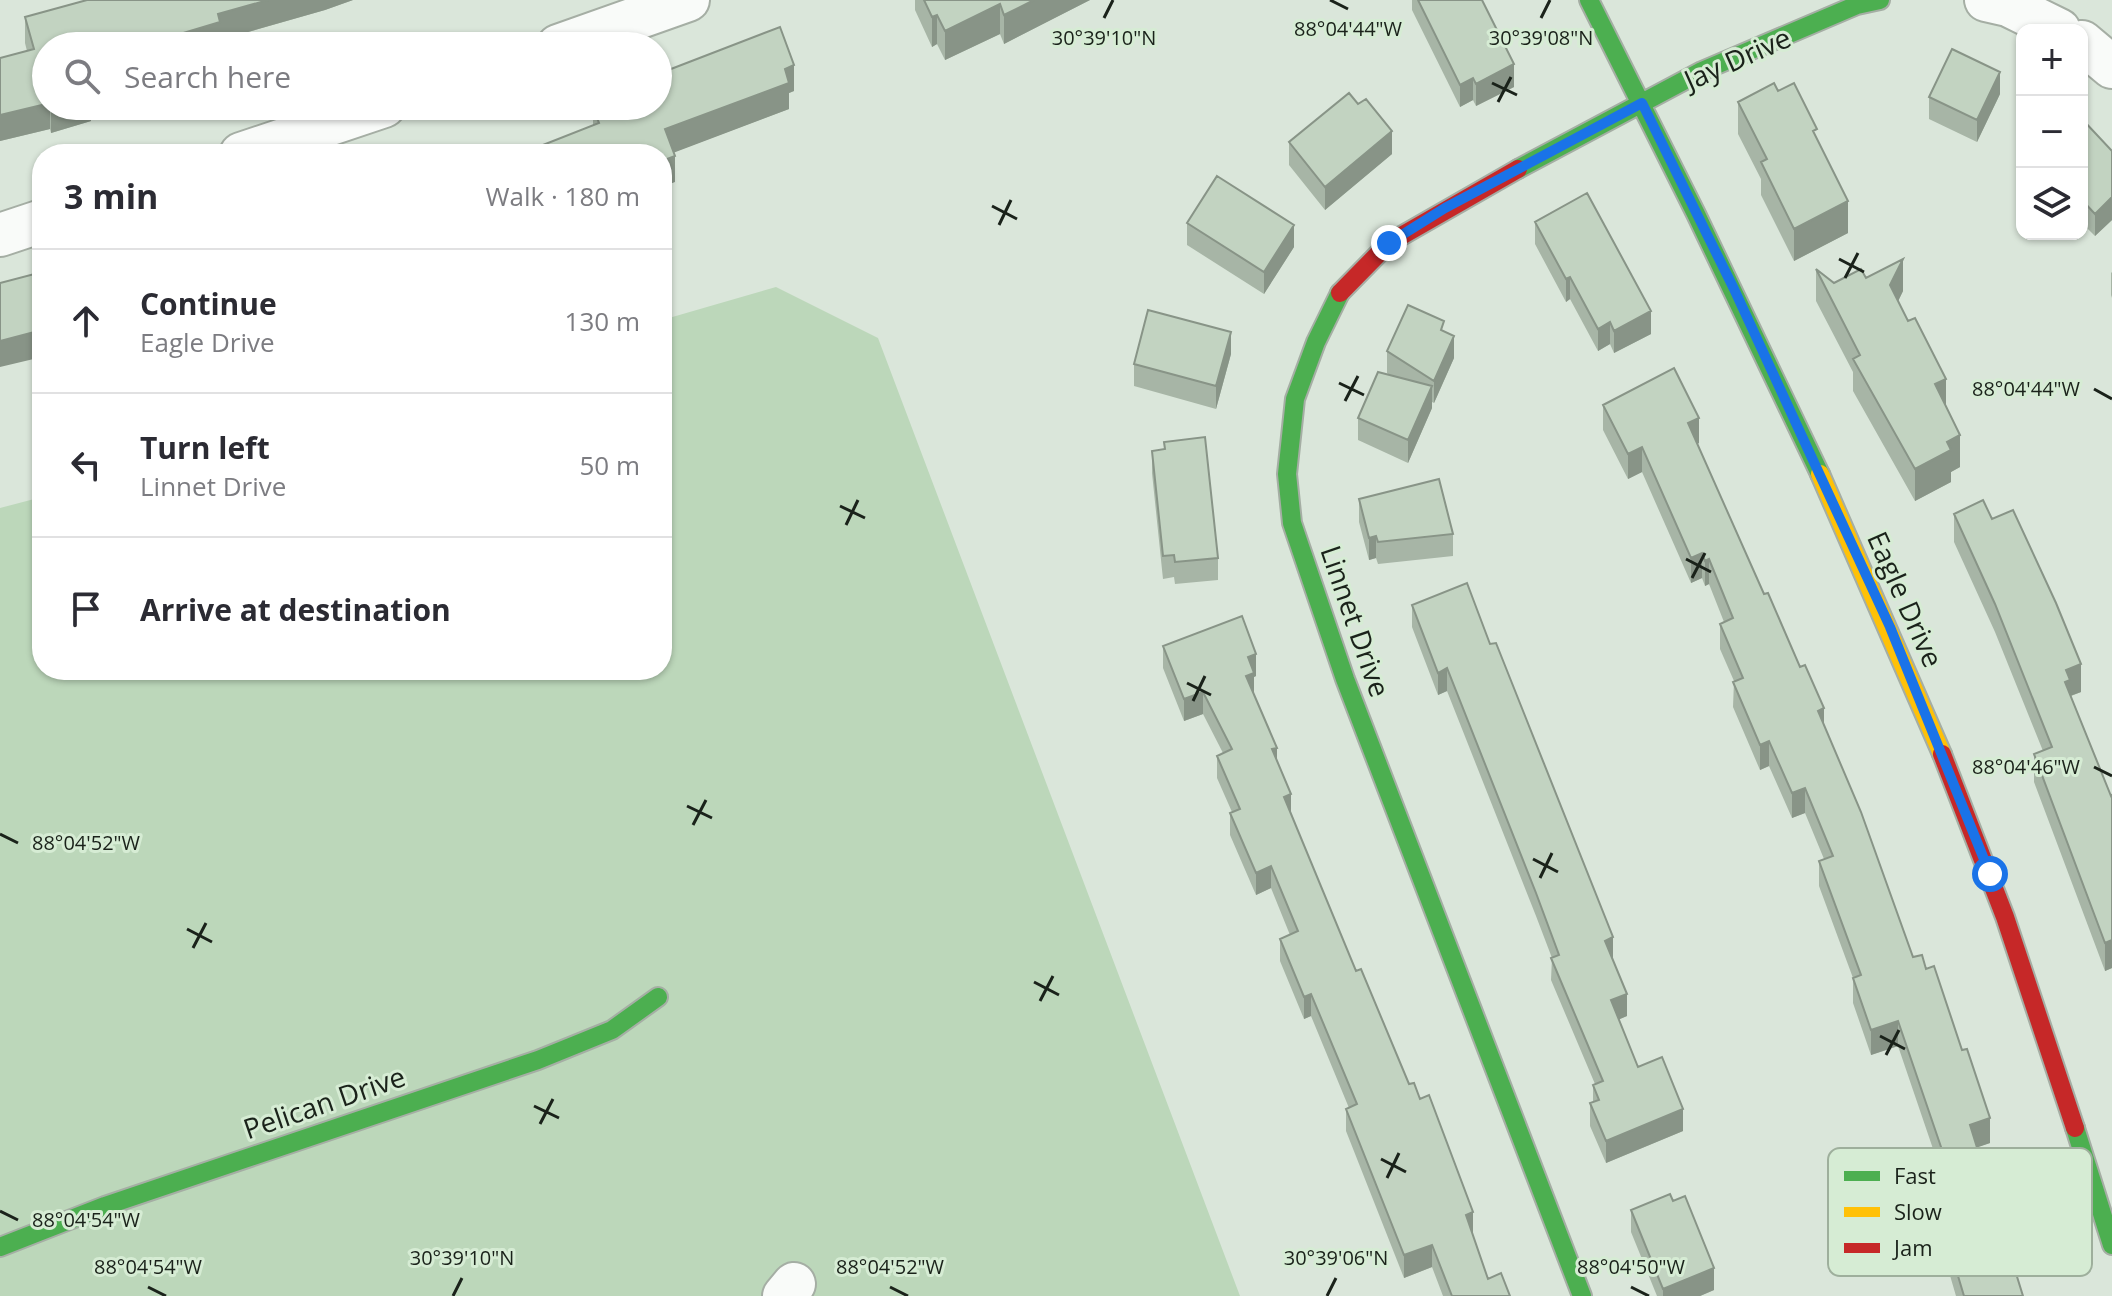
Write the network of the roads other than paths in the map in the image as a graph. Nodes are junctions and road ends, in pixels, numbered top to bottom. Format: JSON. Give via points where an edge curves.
{"nodes":[{"id":1,"x":688,"y":0,"type":"edge"},
{"id":2,"x":1589,"y":0,"type":"edge"},
{"id":3,"x":1880,"y":0,"type":"edge"},
{"id":4,"x":1986,"y":0,"type":"edge"},
{"id":5,"x":2047,"y":24,"type":"edge"},
{"id":6,"x":598,"y":32,"type":"edge"},
{"id":7,"x":2088,"y":47,"type":"edge"},
{"id":8,"x":2112,"y":67,"type":"edge"},
{"id":9,"x":1642,"y":103,"type":"junction"},
{"id":10,"x":342,"y":120,"type":"edge"},
{"id":11,"x":271,"y":144,"type":"edge"},
{"id":12,"x":32,"y":224,"type":"edge"},
{"id":13,"x":0,"y":235,"type":"edge"},
{"id":14,"x":658,"y":997,"type":"dead end"},
{"id":15,"x":2082,"y":1148,"type":"edge"},
{"id":16,"x":2092,"y":1179,"type":"edge"},
{"id":17,"x":2111,"y":1236,"type":"edge"},
{"id":18,"x":0,"y":1247,"type":"edge"},
{"id":19,"x":1582,"y":1296,"type":"edge"}],
"edges":[{"from":1,"to":6,"type":"street"},
{"from":2,"to":9,"type":"street","name":"Eagle Drive"},
{"from":3,"to":9,"type":"street","name":"Jay Drive","via":[[1702,71]]},
{"from":4,"to":5,"type":"street"},
{"from":7,"to":8,"type":"street"},
{"from":9,"to":15,"type":"street","name":"Eagle Drive","via":[[1890,627],[1990,874]]},
{"from":9,"to":19,"type":"street","name":"Linnet Drive","via":[[1400,236],[1339,294],[1295,399],[1287,474],[1292,523],[1345,679]]},
{"from":10,"to":11,"type":"street"},
{"from":12,"to":13,"type":"street"},
{"from":14,"to":18,"type":"street","name":"Pelican Drive","via":[[612,1030],[538,1060],[105,1206]]},
{"from":16,"to":17,"type":"street","name":"Eagle Drive"}]}
